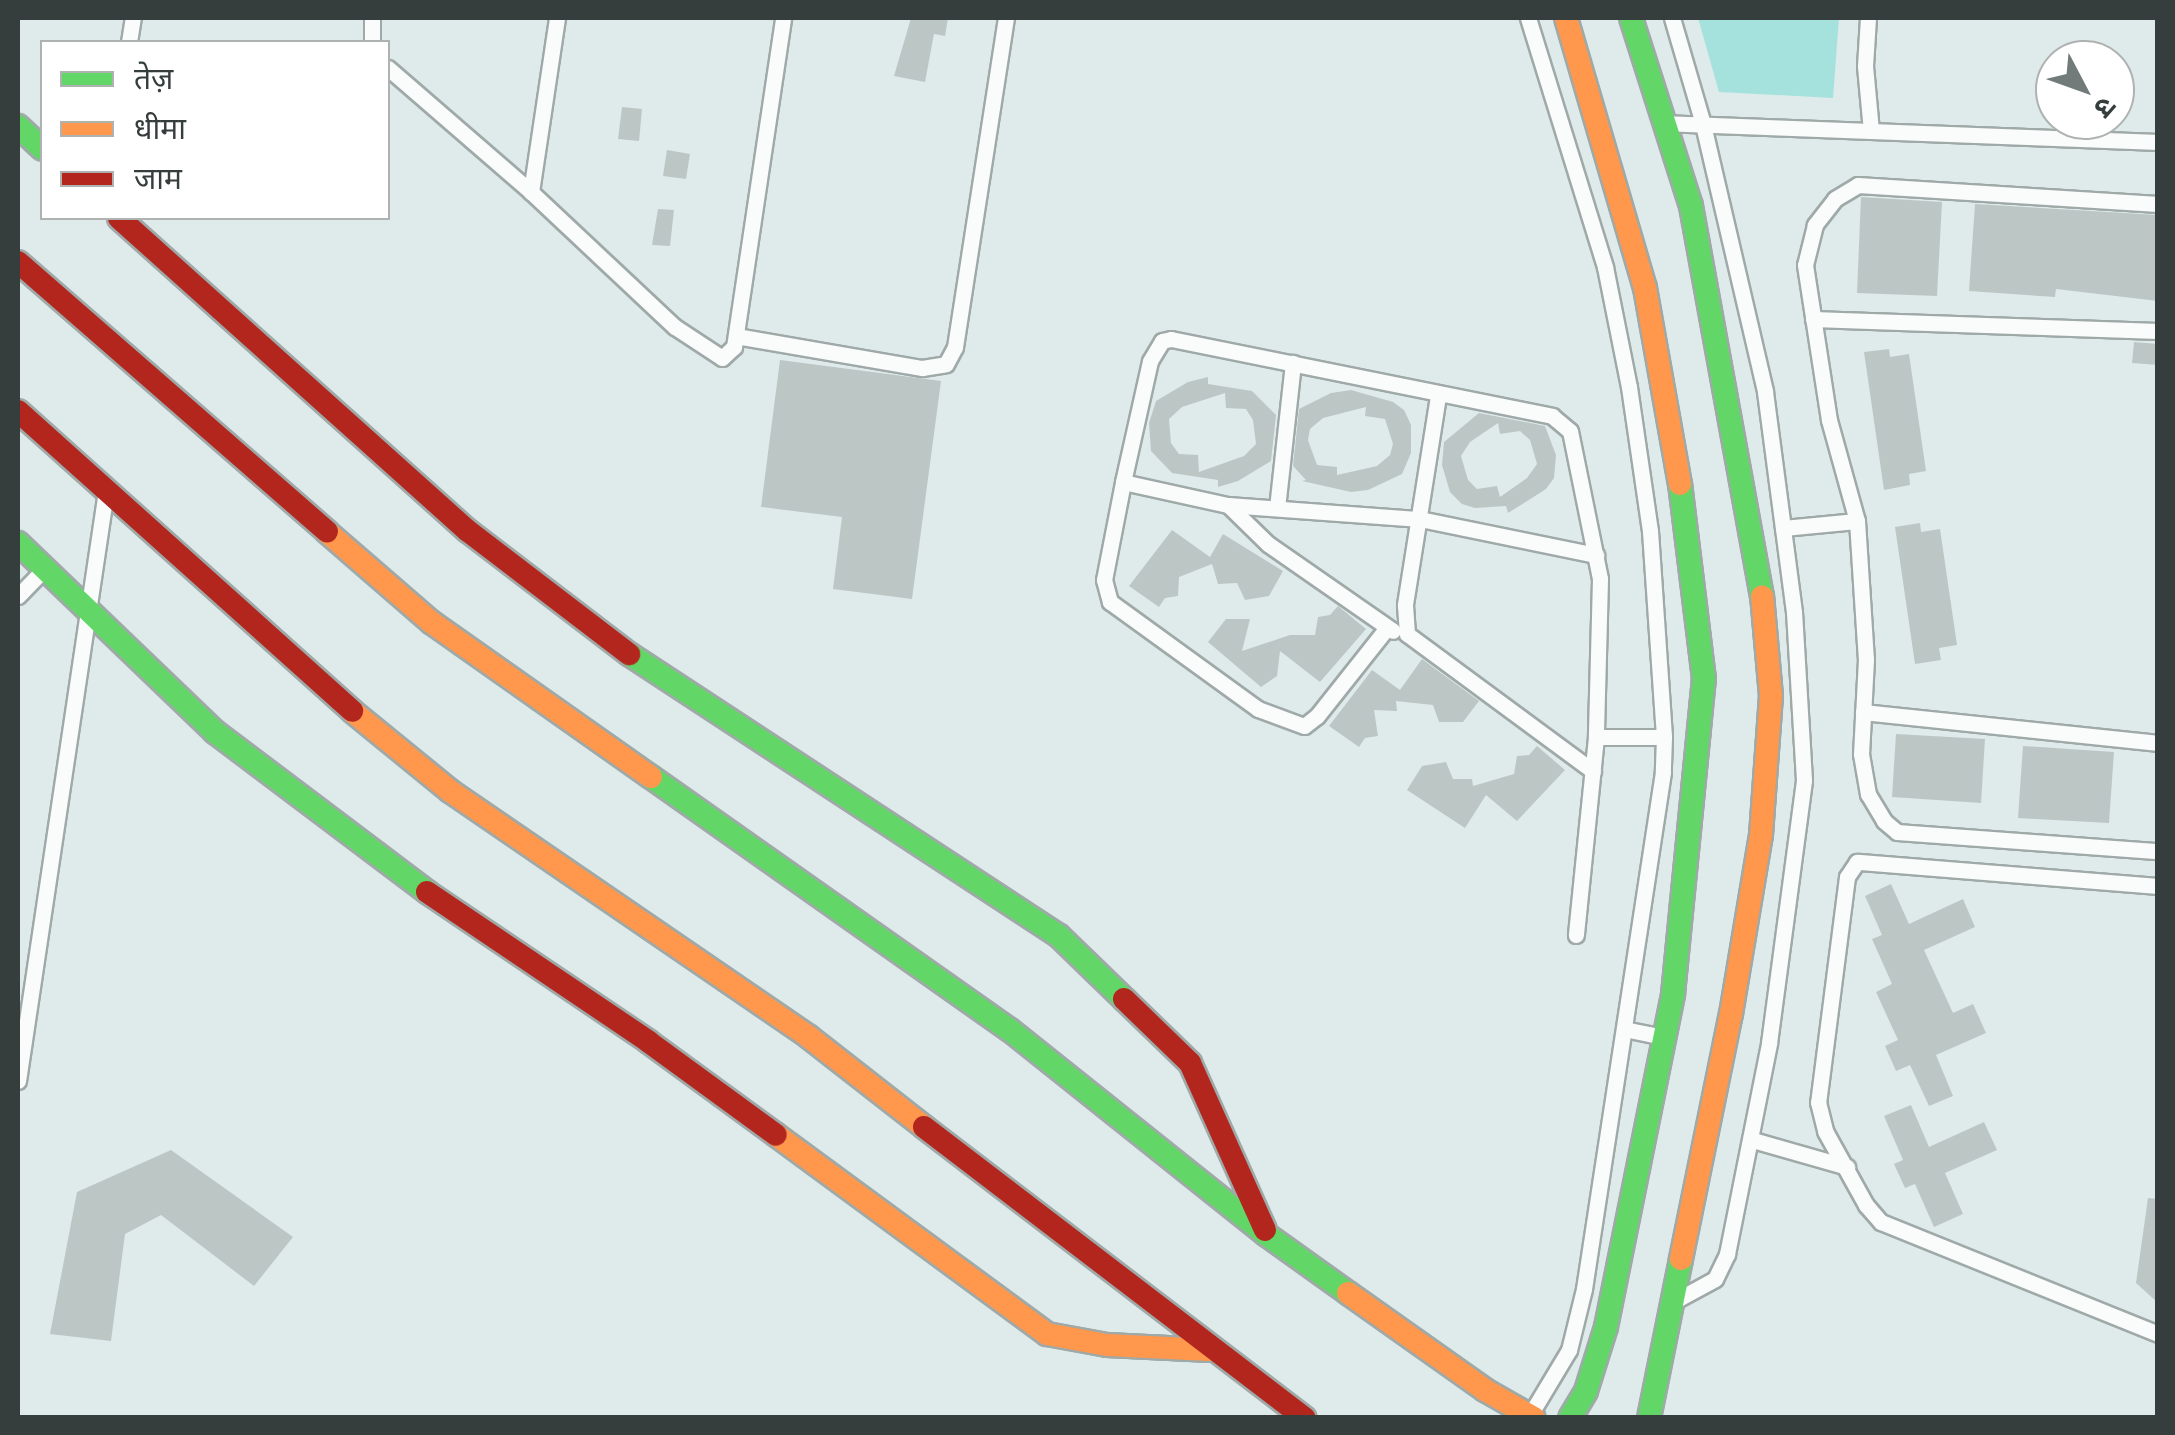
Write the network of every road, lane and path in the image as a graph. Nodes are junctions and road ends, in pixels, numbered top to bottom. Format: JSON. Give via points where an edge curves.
{"nodes":[{"id":1,"x":558,"y":18,"type":"edge"},
{"id":2,"x":783,"y":18,"type":"edge"},
{"id":3,"x":1006,"y":18,"type":"edge"},
{"id":4,"x":1528,"y":18,"type":"edge"},
{"id":5,"x":1566,"y":18,"type":"edge"},
{"id":6,"x":1631,"y":18,"type":"edge"},
{"id":7,"x":1672,"y":18,"type":"edge"},
{"id":8,"x":1868,"y":18,"type":"edge"},
{"id":9,"x":390,"y":70,"type":"edge"},
{"id":10,"x":1662,"y":123,"type":"junction"},
{"id":11,"x":1703,"y":124,"type":"junction"},
{"id":12,"x":18,"y":126,"type":"edge"},
{"id":13,"x":1871,"y":131,"type":"junction"},
{"id":14,"x":2158,"y":142,"type":"edge"},
{"id":15,"x":40,"y":146,"type":"edge"},
{"id":16,"x":532,"y":192,"type":"junction"},
{"id":17,"x":2158,"y":204,"type":"edge"},
{"id":18,"x":121,"y":220,"type":"edge"},
{"id":19,"x":18,"y":262,"type":"edge"},
{"id":20,"x":1813,"y":319,"type":"junction"},
{"id":21,"x":2158,"y":331,"type":"edge"},
{"id":22,"x":736,"y":336,"type":"junction"},
{"id":23,"x":1293,"y":363,"type":"junction"},
{"id":24,"x":1438,"y":396,"type":"junction"},
{"id":25,"x":18,"y":411,"type":"edge"},
{"id":26,"x":1122,"y":482,"type":"junction"},
{"id":27,"x":106,"y":490,"type":"junction"},
{"id":28,"x":1228,"y":505,"type":"junction"},
{"id":29,"x":1277,"y":508,"type":"junction"},
{"id":30,"x":1420,"y":519,"type":"junction"},
{"id":31,"x":1857,"y":521,"type":"junction"},
{"id":32,"x":1783,"y":528,"type":"junction"},
{"id":33,"x":18,"y":542,"type":"edge"},
{"id":34,"x":1596,"y":555,"type":"junction"},
{"id":35,"x":45,"y":568,"type":"junction"},
{"id":36,"x":18,"y":596,"type":"edge"},
{"id":37,"x":85,"y":609,"type":"junction"},
{"id":38,"x":1386,"y":629,"type":"junction"},
{"id":39,"x":1406,"y":634,"type":"junction"},
{"id":40,"x":1862,"y":712,"type":"junction"},
{"id":41,"x":1596,"y":737,"type":"junction"},
{"id":42,"x":1664,"y":738,"type":"junction"},
{"id":43,"x":2158,"y":743,"type":"edge"},
{"id":44,"x":1593,"y":770,"type":"junction"},
{"id":45,"x":2158,"y":851,"type":"edge"},
{"id":46,"x":2158,"y":886,"type":"edge"},
{"id":47,"x":1576,"y":935,"type":"dead end"},
{"id":48,"x":1624,"y":1029,"type":"junction"},
{"id":49,"x":1664,"y":1037,"type":"junction"},
{"id":50,"x":18,"y":1080,"type":"edge"},
{"id":51,"x":1753,"y":1140,"type":"junction"},
{"id":52,"x":1847,"y":1167,"type":"junction"},
{"id":53,"x":1267,"y":1235,"type":"junction"},
{"id":54,"x":1671,"y":1303,"type":"junction"},
{"id":55,"x":2158,"y":1334,"type":"edge"},
{"id":56,"x":1210,"y":1350,"type":"junction"},
{"id":57,"x":1532,"y":1416,"type":"edge"},
{"id":58,"x":1304,"y":1418,"type":"edge"},
{"id":59,"x":1570,"y":1418,"type":"edge"},
{"id":60,"x":1650,"y":1418,"type":"edge"}],
"edges":[{"from":1,"to":16,"type":"street"},
{"from":2,"to":22,"type":"street"},
{"from":3,"to":22,"type":"street","via":[[946,364],[922,368]]},
{"from":4,"to":42,"type":"street","via":[[1604,267],[1630,386],[1650,531]]},
{"from":5,"to":49,"type":"main road","via":[[1644,288],[1697,602],[1704,680],[1690,850]]},
{"from":6,"to":10,"type":"main road"},
{"from":7,"to":11,"type":"street"},
{"from":8,"to":13,"type":"street"},
{"from":9,"to":16,"type":"street"},
{"from":10,"to":11,"type":"street"},
{"from":10,"to":54,"type":"main road","via":[[1691,206],[1714,314],[1766,621],[1771,696],[1760,835],[1711,1126]]},
{"from":11,"to":13,"type":"street"},
{"from":11,"to":32,"type":"street","via":[[1766,391]]},
{"from":12,"to":15,"type":"main road"},
{"from":13,"to":14,"type":"street"},
{"from":16,"to":22,"type":"street","via":[[714,356],[729,354]]},
{"from":17,"to":20,"type":"street","via":[[1858,186],[1836,199],[1810,237],[1805,265]]},
{"from":18,"to":53,"type":"main road","via":[[468,530],[568,608],[650,669],[1059,936],[1190,1062]]},
{"from":19,"to":53,"type":"main road","via":[[431,622],[1010,1030]]},
{"from":20,"to":21,"type":"street"},
{"from":20,"to":31,"type":"street","via":[[1829,420]]},
{"from":23,"to":24,"type":"street"},
{"from":23,"to":26,"type":"street","via":[[1162,342],[1150,360]]},
{"from":23,"to":29,"type":"street"},
{"from":24,"to":30,"type":"street"},
{"from":24,"to":34,"type":"street","via":[[1563,423],[1576,445]]},
{"from":25,"to":27,"type":"main road"},
{"from":26,"to":28,"type":"street"},
{"from":26,"to":38,"type":"street","via":[[1104,580],[1110,602],[1270,716],[1296,725],[1311,722]]},
{"from":27,"to":37,"type":"street"},
{"from":27,"to":56,"type":"main road","via":[[450,791],[810,1036]]},
{"from":28,"to":29,"type":"street"},
{"from":28,"to":38,"type":"street","via":[[1268,544]]},
{"from":29,"to":30,"type":"street"},
{"from":30,"to":34,"type":"street"},
{"from":30,"to":39,"type":"street"},
{"from":31,"to":32,"type":"street"},
{"from":31,"to":40,"type":"street","via":[[1866,659]]},
{"from":32,"to":51,"type":"street","via":[[1804,780]]},
{"from":33,"to":35,"type":"main road"},
{"from":34,"to":41,"type":"street"},
{"from":35,"to":36,"type":"street"},
{"from":35,"to":37,"type":"main road"},
{"from":37,"to":50,"type":"street"},
{"from":37,"to":56,"type":"main road","via":[[215,732],[420,888],[648,1042],[1047,1334]]},
{"from":38,"to":39,"type":"street"},
{"from":39,"to":44,"type":"street"},
{"from":40,"to":43,"type":"street"},
{"from":40,"to":45,"type":"street","via":[[1868,794],[1889,828]]},
{"from":41,"to":42,"type":"street"},
{"from":41,"to":44,"type":"street"},
{"from":42,"to":48,"type":"street"},
{"from":44,"to":47,"type":"street"},
{"from":46,"to":52,"type":"street","via":[[1858,862],[1847,877],[1818,1102],[1825,1131]]},
{"from":48,"to":49,"type":"street"},
{"from":48,"to":57,"type":"street","via":[[1574,1338]]},
{"from":49,"to":59,"type":"main road","via":[[1606,1327]]},
{"from":51,"to":52,"type":"street"},
{"from":51,"to":54,"type":"street","via":[[1723,1268],[1705,1287]]},
{"from":52,"to":55,"type":"street","via":[[1882,1222]]},
{"from":53,"to":57,"type":"main road","via":[[1484,1390]]},
{"from":54,"to":60,"type":"main road"},
{"from":56,"to":58,"type":"main road"}]}
